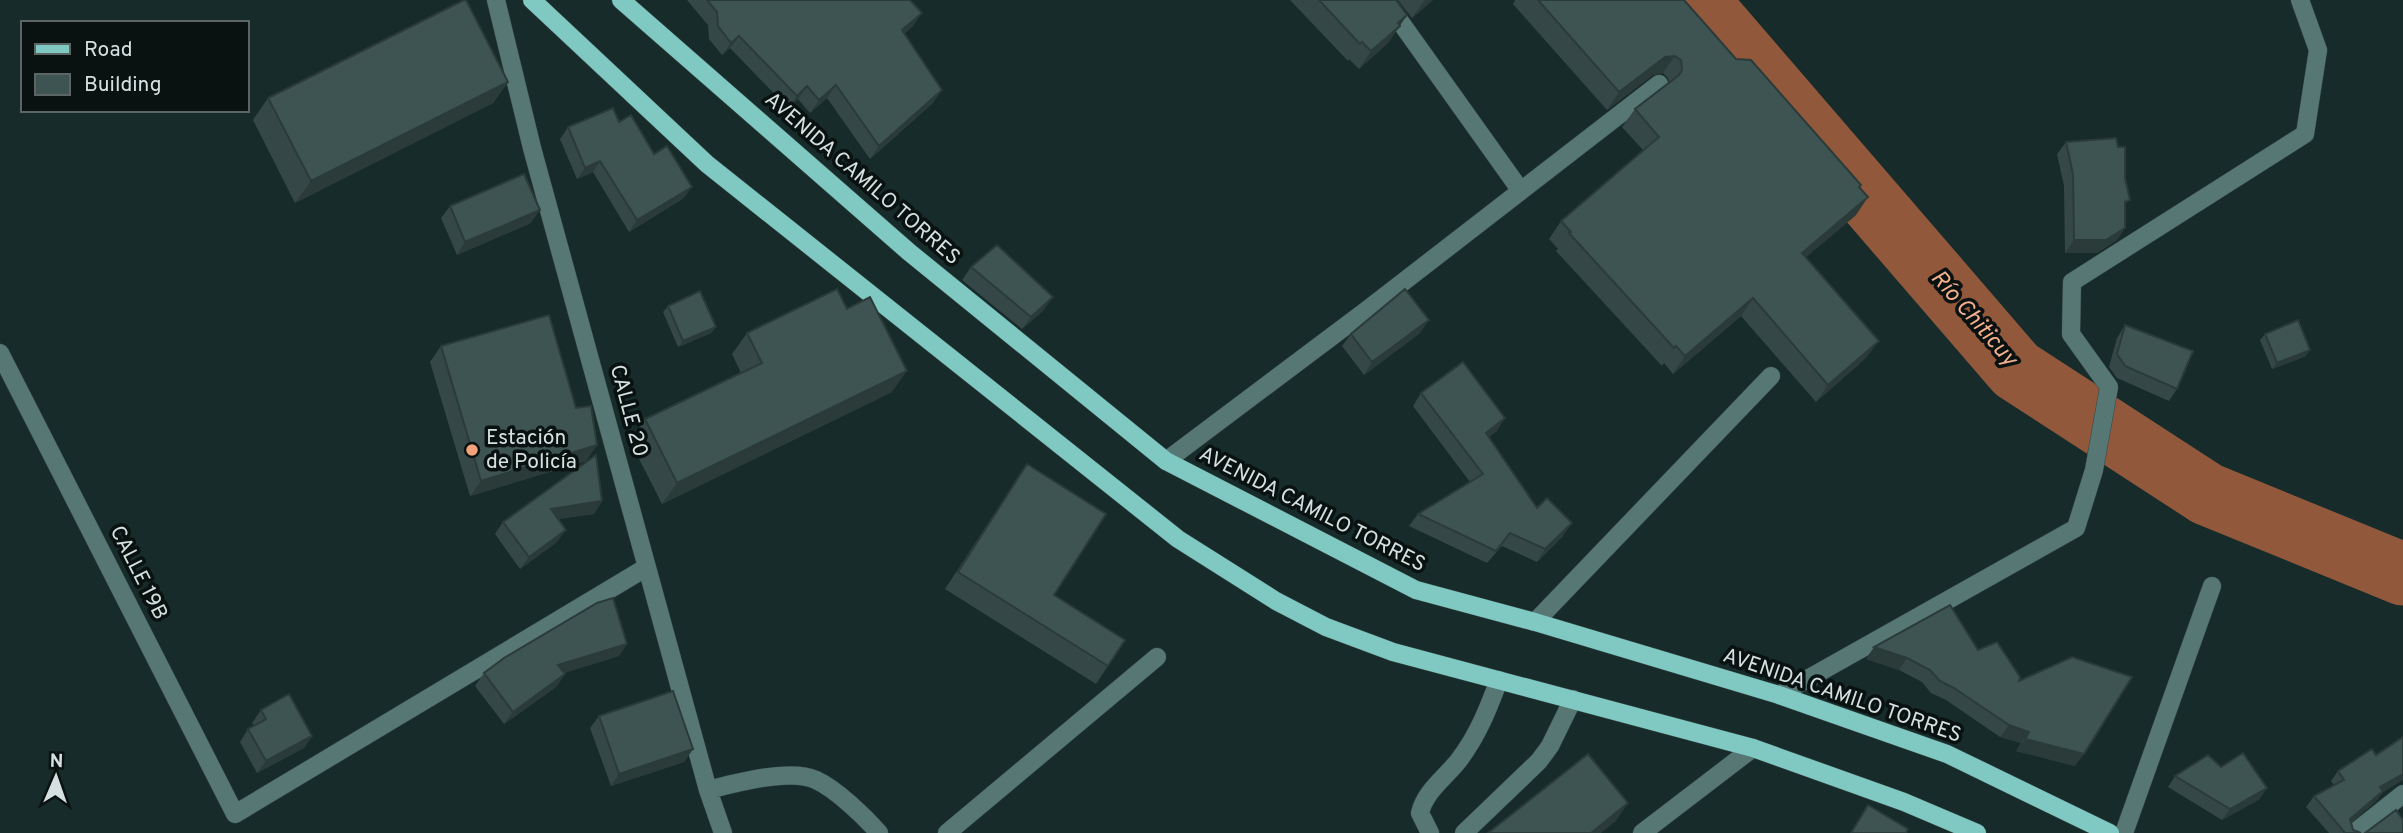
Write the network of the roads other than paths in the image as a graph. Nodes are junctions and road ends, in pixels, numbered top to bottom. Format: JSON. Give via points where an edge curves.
{"nodes":[{"id":1,"x":496,"y":0,"type":"edge"},
{"id":2,"x":532,"y":0,"type":"edge"},
{"id":3,"x":621,"y":0,"type":"edge"},
{"id":4,"x":2300,"y":0,"type":"edge"},
{"id":5,"x":1387,"y":3,"type":"edge"},
{"id":6,"x":1659,"y":84,"type":"edge"},
{"id":7,"x":1521,"y":191,"type":"junction"},
{"id":8,"x":0,"y":353,"type":"edge"},
{"id":9,"x":1771,"y":376,"type":"dead end"},
{"id":10,"x":1166,"y":461,"type":"junction"},
{"id":11,"x":647,"y":567,"type":"junction"},
{"id":12,"x":2212,"y":586,"type":"dead end"},
{"id":13,"x":1535,"y":622,"type":"junction"},
{"id":14,"x":1157,"y":657,"type":"dead end"},
{"id":15,"x":1499,"y":680,"type":"junction"},
{"id":16,"x":1779,"y":695,"type":"junction"},
{"id":17,"x":1573,"y":699,"type":"junction"},
{"id":18,"x":1753,"y":748,"type":"junction"},
{"id":19,"x":708,"y":790,"type":"junction"},
{"id":20,"x":2403,"y":794,"type":"edge"},
{"id":21,"x":723,"y":833,"type":"edge"},
{"id":22,"x":879,"y":833,"type":"edge"},
{"id":23,"x":947,"y":833,"type":"edge"},
{"id":24,"x":1430,"y":833,"type":"edge"},
{"id":25,"x":1464,"y":833,"type":"edge"},
{"id":26,"x":1642,"y":833,"type":"edge"},
{"id":27,"x":1977,"y":833,"type":"edge"},
{"id":28,"x":2110,"y":833,"type":"edge"},
{"id":29,"x":2124,"y":833,"type":"edge"},
{"id":30,"x":2354,"y":833,"type":"edge"}],
"edges":[{"from":1,"to":11,"type":"street","name":"CALLE 20"},
{"from":2,"to":15,"type":"main road","via":[[706,164],[1178,539],[1325,627],[1393,652]]},
{"from":3,"to":10,"type":"main road","name":"AVENIDA CAMILO TORRES","via":[[909,252]]},
{"from":4,"to":16,"type":"street","via":[[2318,50],[2305,134],[2072,282],[2071,334],[2109,387],[2094,470],[2076,528]]},
{"from":5,"to":7,"type":"street"},
{"from":6,"to":7,"type":"street"},
{"from":7,"to":10,"type":"street"},
{"from":8,"to":11,"type":"street","name":"CALLE 19B","via":[[235,814]]},
{"from":9,"to":13,"type":"street"},
{"from":10,"to":13,"type":"main road","name":"AVENIDA CAMILO TORRES","via":[[1416,590]]},
{"from":11,"to":19,"type":"street","name":"CALLE 20"},
{"from":12,"to":29,"type":"street"},
{"from":13,"to":16,"type":"main road","name":"AVENIDA CAMILO TORRES"},
{"from":14,"to":23,"type":"street"},
{"from":15,"to":17,"type":"main road"},
{"from":15,"to":24,"type":"street","via":[[1481,727],[1422,802],[1420,813]]},
{"from":16,"to":28,"type":"main road","name":"AVENIDA CAMILO TORRES","via":[[1947,754]]},
{"from":17,"to":18,"type":"main road"},
{"from":17,"to":25,"type":"street","via":[[1539,761]]},
{"from":18,"to":26,"type":"street"},
{"from":18,"to":27,"type":"main road"},
{"from":19,"to":21,"type":"street","name":"CALLE 20"},
{"from":19,"to":22,"type":"street","via":[[780,775],[816,779],[860,811]]},
{"from":20,"to":30,"type":"street"}]}
